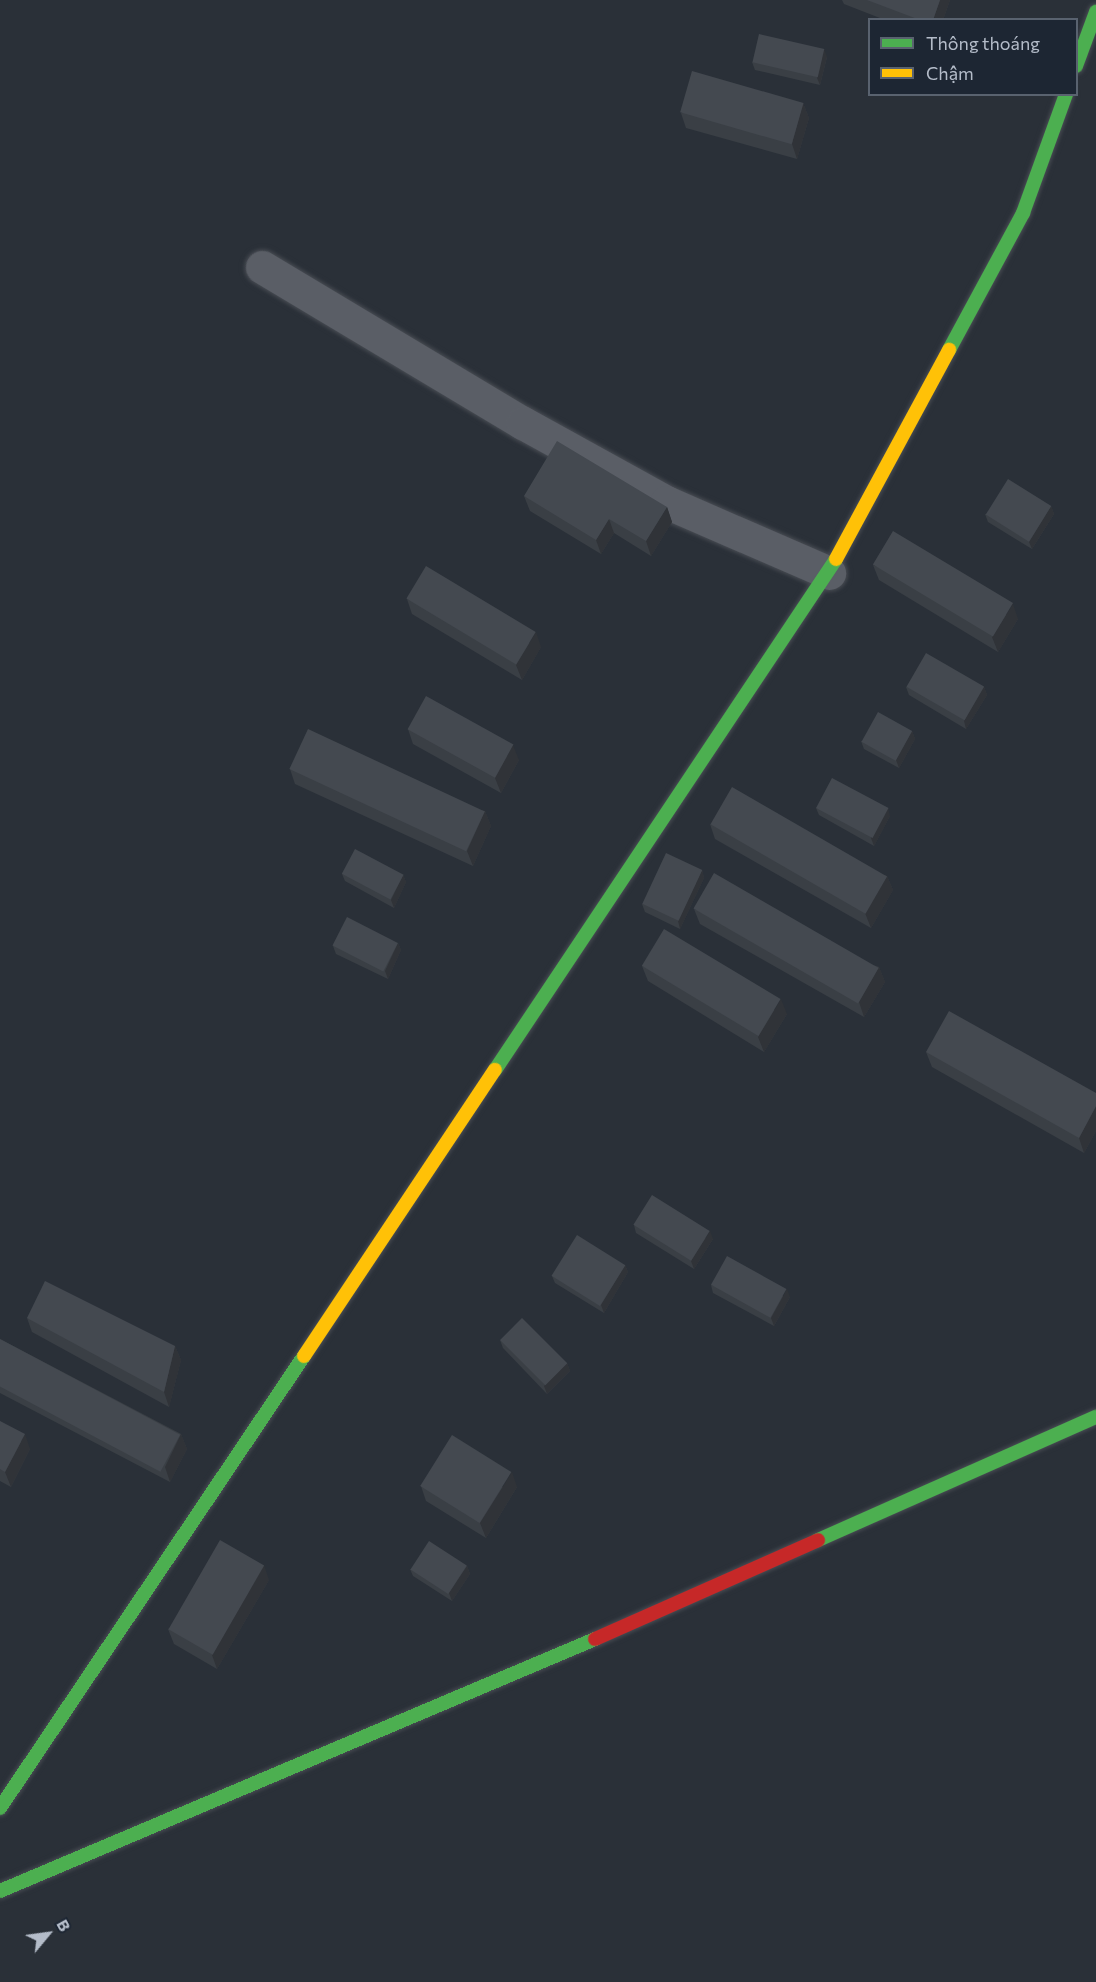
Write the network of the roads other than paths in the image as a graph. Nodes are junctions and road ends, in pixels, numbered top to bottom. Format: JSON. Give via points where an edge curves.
{"nodes":[{"id":1,"x":1096,"y":12,"type":"edge"},
{"id":2,"x":1078,"y":63,"type":"edge"},
{"id":3,"x":1065,"y":96,"type":"edge"},
{"id":4,"x":262,"y":267,"type":"dead end"},
{"id":5,"x":829,"y":573,"type":"junction"},
{"id":6,"x":1096,"y":1417,"type":"edge"},
{"id":7,"x":0,"y":1808,"type":"edge"},
{"id":8,"x":0,"y":1890,"type":"edge"}],
"edges":[{"from":1,"to":2,"type":"street"},
{"from":3,"to":5,"type":"street","via":[[1023,213]]},
{"from":4,"to":5,"type":"street","via":[[523,423],[666,502]]},
{"from":5,"to":7,"type":"street"},
{"from":6,"to":8,"type":"street","via":[[519,1673]]}]}
